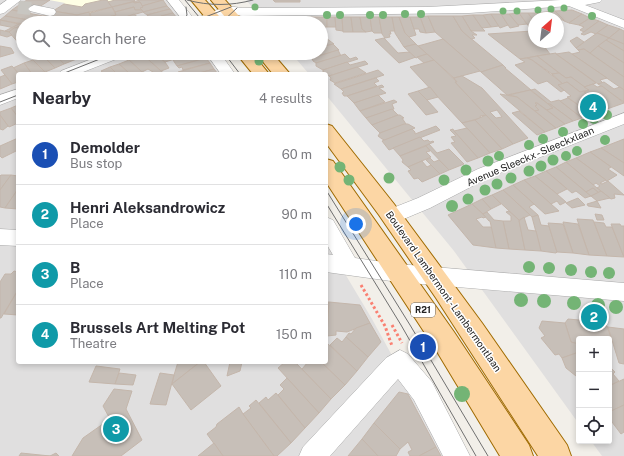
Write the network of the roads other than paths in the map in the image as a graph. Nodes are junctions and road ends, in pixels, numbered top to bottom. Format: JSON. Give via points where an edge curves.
{"nodes":[{"id":1,"x":173,"y":0,"type":"edge"},
{"id":2,"x":198,"y":0,"type":"edge"},
{"id":3,"x":240,"y":0,"type":"edge"},
{"id":4,"x":260,"y":0,"type":"edge"},
{"id":5,"x":596,"y":0,"type":"edge"},
{"id":6,"x":566,"y":2,"type":"edge"},
{"id":7,"x":34,"y":10,"type":"tunnel mouth"},
{"id":8,"x":50,"y":12,"type":"dead end"},
{"id":9,"x":232,"y":13,"type":"edge"},
{"id":10,"x":187,"y":16,"type":"edge"},
{"id":11,"x":212,"y":16,"type":"edge"},
{"id":12,"x":624,"y":24,"type":"edge"},
{"id":13,"x":101,"y":60,"type":"edge"},
{"id":14,"x":218,"y":60,"type":"edge"},
{"id":15,"x":250,"y":60,"type":"edge"},
{"id":16,"x":270,"y":60,"type":"edge"},
{"id":17,"x":71,"y":72,"type":"edge"},
{"id":18,"x":227,"y":72,"type":"edge"},
{"id":19,"x":259,"y":72,"type":"edge"},
{"id":20,"x":280,"y":72,"type":"edge"},
{"id":21,"x":16,"y":94,"type":"edge"},
{"id":22,"x":0,"y":100,"type":"edge"},
{"id":23,"x":624,"y":118,"type":"edge"},
{"id":24,"x":328,"y":133,"type":"edge"},
{"id":25,"x":328,"y":169,"type":"edge"},
{"id":26,"x":392,"y":216,"type":"junction"},
{"id":27,"x":328,"y":229,"type":"edge"},
{"id":28,"x":0,"y":237,"type":"edge"},
{"id":29,"x":16,"y":238,"type":"edge"},
{"id":30,"x":328,"y":263,"type":"edge"},
{"id":31,"x":349,"y":266,"type":"junction"},
{"id":32,"x":398,"y":273,"type":"junction"},
{"id":33,"x":434,"y":276,"type":"junction"},
{"id":34,"x":624,"y":292,"type":"edge"},
{"id":35,"x":312,"y":456,"type":"edge"},
{"id":36,"x":457,"y":456,"type":"edge"},
{"id":37,"x":518,"y":456,"type":"edge"},
{"id":38,"x":556,"y":456,"type":"edge"}],
"edges":[{"from":1,"to":10,"type":"street"},
{"from":2,"to":11,"type":"main road"},
{"from":3,"to":9,"type":"street","via":[[230,4]]},
{"from":4,"to":9,"type":"street"},
{"from":5,"to":6,"type":"street"},
{"from":6,"to":9,"type":"street","via":[[500,8]]},
{"from":6,"to":12,"type":"street"},
{"from":7,"to":8,"type":"street"},
{"from":13,"to":17,"type":"street"},
{"from":14,"to":18,"type":"street"},
{"from":15,"to":19,"type":"main road"},
{"from":16,"to":20,"type":"main road"},
{"from":21,"to":22,"type":"street"},
{"from":23,"to":26,"type":"street","name":"Avenue Sleeckx - Sleeckxlaan","via":[[484,173]]},
{"from":24,"to":26,"type":"main road","name":"Boulevard Lambermont - Lambermontlaan","number":"R21"},
{"from":25,"to":32,"type":"main road","number":"R21"},
{"from":26,"to":33,"type":"main road","name":"Boulevard Lambermont - Lambermontlaan","number":"R21"},
{"from":27,"to":31,"type":"street"},
{"from":28,"to":29,"type":"street"},
{"from":30,"to":31,"type":"street"},
{"from":31,"to":32,"type":"street"},
{"from":32,"to":33,"type":"street"},
{"from":32,"to":37,"type":"main road","number":"R21","via":[[445,341]]},
{"from":33,"to":34,"type":"street"},
{"from":33,"to":38,"type":"main road","name":"Boulevard Lambermont - Lambermontlaan","number":"R21"},
{"from":35,"to":36,"type":"street","via":[[400,362],[423,391]]}]}
